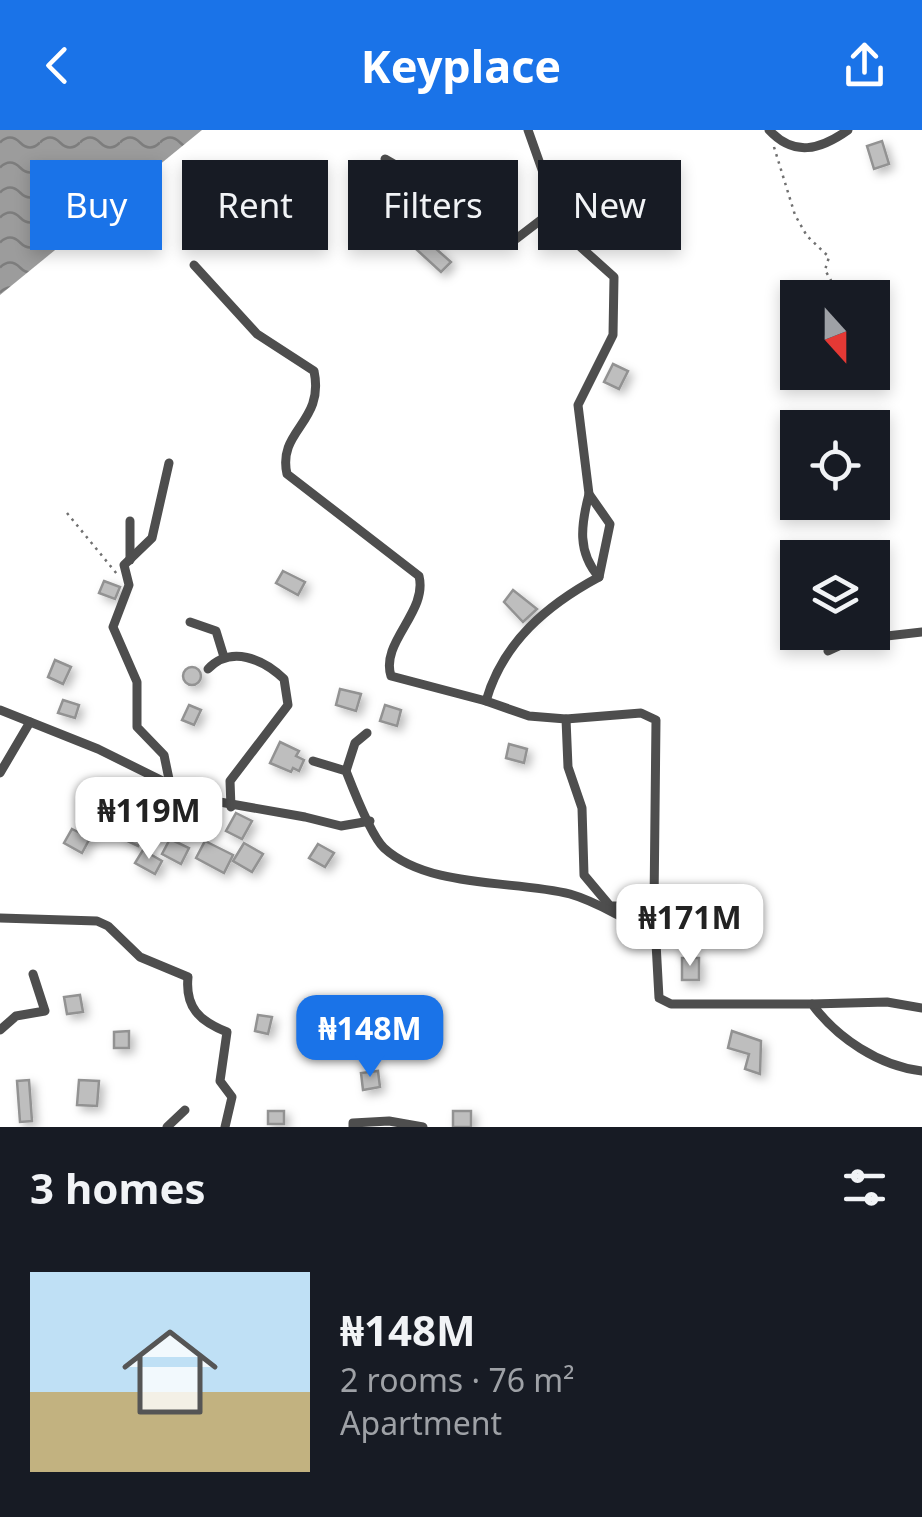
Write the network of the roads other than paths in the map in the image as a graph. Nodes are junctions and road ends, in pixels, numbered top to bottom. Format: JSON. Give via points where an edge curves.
{"nodes":[{"id":1,"x":528,"y":130,"type":"edge"},
{"id":2,"x":848,"y":130,"type":"edge"},
{"id":3,"x":769,"y":131,"type":"edge"},
{"id":4,"x":385,"y":158,"type":"dead end"},
{"id":5,"x":388,"y":160,"type":"edge"},
{"id":6,"x":539,"y":160,"type":"edge"},
{"id":7,"x":538,"y":222,"type":"edge"},
{"id":8,"x":518,"y":238,"type":"edge"},
{"id":9,"x":584,"y":250,"type":"edge"},
{"id":10,"x":194,"y":265,"type":"dead end"},
{"id":11,"x":169,"y":463,"type":"dead end"},
{"id":12,"x":589,"y":494,"type":"junction"},
{"id":13,"x":130,"y":521,"type":"dead end"},
{"id":14,"x":130,"y":560,"type":"junction"},
{"id":15,"x":599,"y":577,"type":"junction"},
{"id":16,"x":190,"y":622,"type":"dead end"},
{"id":17,"x":922,"y":632,"type":"edge"},
{"id":18,"x":828,"y":651,"type":"dead end"},
{"id":19,"x":224,"y":657,"type":"junction"},
{"id":20,"x":208,"y":668,"type":"dead end"},
{"id":21,"x":486,"y":700,"type":"junction"},
{"id":22,"x":0,"y":710,"type":"edge"},
{"id":23,"x":566,"y":719,"type":"junction"},
{"id":24,"x":30,"y":722,"type":"junction"},
{"id":25,"x":368,"y":732,"type":"dead end"},
{"id":26,"x":312,"y":761,"type":"dead end"},
{"id":27,"x":346,"y":771,"type":"junction"},
{"id":28,"x":0,"y":773,"type":"edge"},
{"id":29,"x":170,"y":784,"type":"junction"},
{"id":30,"x":231,"y":807,"type":"junction"},
{"id":31,"x":370,"y":821,"type":"junction"},
{"id":32,"x":610,"y":906,"type":"junction"},
{"id":33,"x":654,"y":906,"type":"junction"},
{"id":34,"x":0,"y":918,"type":"edge"},
{"id":35,"x":654,"y":930,"type":"junction"},
{"id":36,"x":33,"y":974,"type":"dead end"},
{"id":37,"x":812,"y":1004,"type":"junction"},
{"id":38,"x":922,"y":1008,"type":"edge"},
{"id":39,"x":0,"y":1030,"type":"edge"},
{"id":40,"x":922,"y":1071,"type":"edge"},
{"id":41,"x":184,"y":1110,"type":"dead end"},
{"id":42,"x":167,"y":1127,"type":"edge"},
{"id":43,"x":226,"y":1127,"type":"edge"},
{"id":44,"x":353,"y":1127,"type":"edge"},
{"id":45,"x":423,"y":1127,"type":"edge"}],
"edges":[{"from":1,"to":6,"type":"street"},
{"from":2,"to":3,"type":"street","via":[[819,148],[800,150]]},
{"from":4,"to":5,"type":"street"},
{"from":7,"to":8,"type":"street"},
{"from":9,"to":12,"type":"street","via":[[614,277],[613,335],[578,404]]},
{"from":10,"to":21,"type":"street","via":[[257,334],[314,371],[306,424],[282,454],[287,474],[419,576],[414,609],[390,660],[391,676]]},
{"from":11,"to":14,"type":"street","via":[[152,538]]},
{"from":12,"to":15,"type":"street","via":[[584,550]]},
{"from":12,"to":15,"type":"street","via":[[610,524]]},
{"from":13,"to":14,"type":"street"},
{"from":14,"to":29,"type":"street","via":[[114,635],[134,672],[138,728],[164,755]]},
{"from":15,"to":21,"type":"street","via":[[519,636]]},
{"from":16,"to":19,"type":"street","via":[[216,631]]},
{"from":17,"to":18,"type":"street","via":[[852,640]]},
{"from":19,"to":20,"type":"street"},
{"from":19,"to":30,"type":"street","via":[[249,658],[275,671],[284,679],[288,705],[230,781]]},
{"from":21,"to":23,"type":"street","via":[[530,716]]},
{"from":22,"to":24,"type":"street"},
{"from":23,"to":32,"type":"street","via":[[568,767],[582,808],[584,874]]},
{"from":23,"to":33,"type":"street","via":[[641,713],[656,720]]},
{"from":24,"to":28,"type":"street"},
{"from":24,"to":29,"type":"street"},
{"from":25,"to":27,"type":"street","via":[[355,743]]},
{"from":26,"to":27,"type":"street"},
{"from":27,"to":31,"type":"street"},
{"from":29,"to":30,"type":"street"},
{"from":30,"to":31,"type":"street","via":[[320,824]]},
{"from":31,"to":32,"type":"street","via":[[380,845],[422,867]]},
{"from":32,"to":33,"type":"street"},
{"from":32,"to":35,"type":"street","via":[[625,920]]},
{"from":33,"to":35,"type":"street"},
{"from":34,"to":43,"type":"street","via":[[97,921],[140,957],[188,976],[196,1015],[226,1032],[220,1081],[232,1097]]},
{"from":35,"to":37,"type":"street","via":[[656,991],[664,1002]]},
{"from":36,"to":39,"type":"street","via":[[45,1010],[16,1016]]},
{"from":37,"to":38,"type":"street"},
{"from":37,"to":40,"type":"street","via":[[828,1026],[864,1050]]},
{"from":41,"to":42,"type":"street"},
{"from":44,"to":45,"type":"street","via":[[367,1120]]}]}
